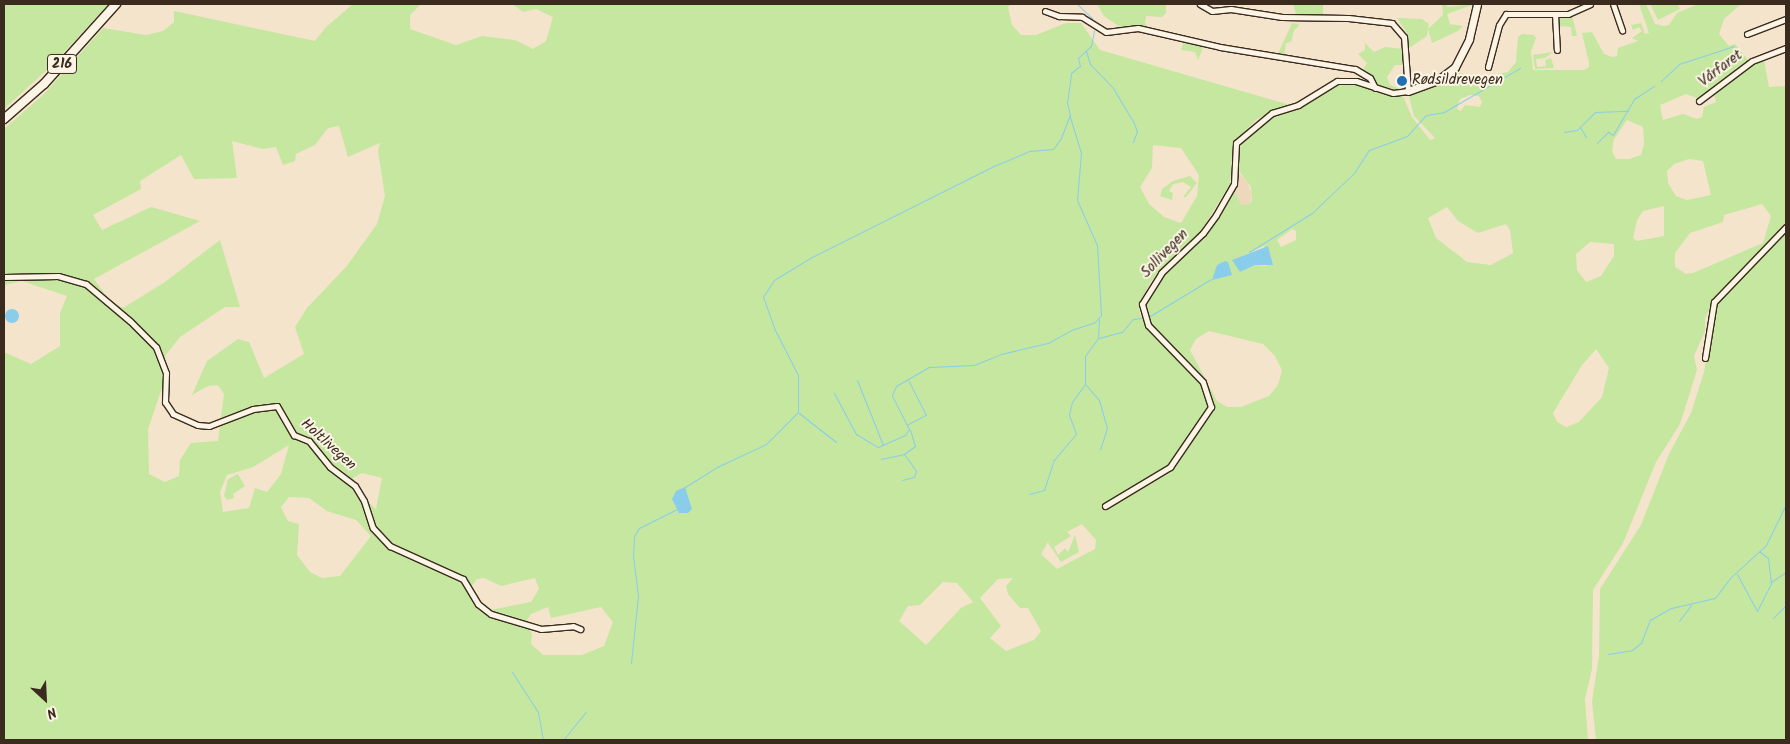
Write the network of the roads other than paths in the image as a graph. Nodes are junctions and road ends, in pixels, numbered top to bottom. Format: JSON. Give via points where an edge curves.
{"nodes":[{"id":1,"x":116,"y":4,"type":"edge"},
{"id":2,"x":1200,"y":4,"type":"edge"},
{"id":3,"x":1477,"y":4,"type":"edge"},
{"id":4,"x":1590,"y":4,"type":"edge"},
{"id":5,"x":1613,"y":4,"type":"edge"},
{"id":6,"x":1045,"y":11,"type":"dead end"},
{"id":7,"x":1555,"y":14,"type":"junction"},
{"id":8,"x":1786,"y":19,"type":"edge"},
{"id":9,"x":1622,"y":30,"type":"dead end"},
{"id":10,"x":1747,"y":34,"type":"dead end"},
{"id":11,"x":1786,"y":48,"type":"edge"},
{"id":12,"x":1557,"y":50,"type":"dead end"},
{"id":13,"x":1488,"y":67,"type":"dead end"},
{"id":14,"x":1375,"y":88,"type":"junction"},
{"id":15,"x":1408,"y":91,"type":"junction"},
{"id":16,"x":1699,"y":101,"type":"dead end"},
{"id":17,"x":4,"y":119,"type":"edge"},
{"id":18,"x":1786,"y":227,"type":"edge"},
{"id":19,"x":4,"y":277,"type":"edge"},
{"id":20,"x":1705,"y":358,"type":"dead end"},
{"id":21,"x":1105,"y":506,"type":"dead end"},
{"id":22,"x":580,"y":629,"type":"dead end"}],
"edges":[{"from":1,"to":17,"type":"main road","number":"216","via":[[44,84]]},
{"from":2,"to":15,"type":"street","via":[[1212,11],[1231,9],[1282,17],[1348,18],[1392,24],[1404,37]]},
{"from":3,"to":15,"type":"street","via":[[1466,44],[1455,66],[1438,80]]},
{"from":4,"to":7,"type":"street","via":[[1574,12]]},
{"from":5,"to":9,"type":"street"},
{"from":6,"to":14,"type":"street","via":[[1059,16],[1082,17],[1106,32],[1138,28],[1220,47],[1354,69],[1370,78]]},
{"from":7,"to":12,"type":"street"},
{"from":7,"to":13,"type":"street","via":[[1506,14],[1499,24]]},
{"from":8,"to":10,"type":"street","name":"Vårfaret"},
{"from":11,"to":16,"type":"street","name":"Vårfaret","via":[[1752,61]]},
{"from":14,"to":15,"type":"street","via":[[1393,93]]},
{"from":14,"to":21,"type":"street","name":"Sollivegen","via":[[1356,81],[1337,81],[1298,105],[1272,112],[1236,143],[1234,184],[1216,215],[1203,234],[1161,273],[1142,304],[1148,325],[1203,382],[1211,407],[1170,467]]},
{"from":18,"to":20,"type":"street","via":[[1714,302]]},
{"from":19,"to":22,"type":"street","name":"Holtlivegen","via":[[58,276],[86,284],[156,348],[166,373],[164,402],[173,414],[204,426],[253,409],[277,406],[294,435],[309,441],[330,466],[355,486],[364,501],[372,528],[390,546],[463,579],[478,604],[491,614],[541,629],[573,626]]}]}
